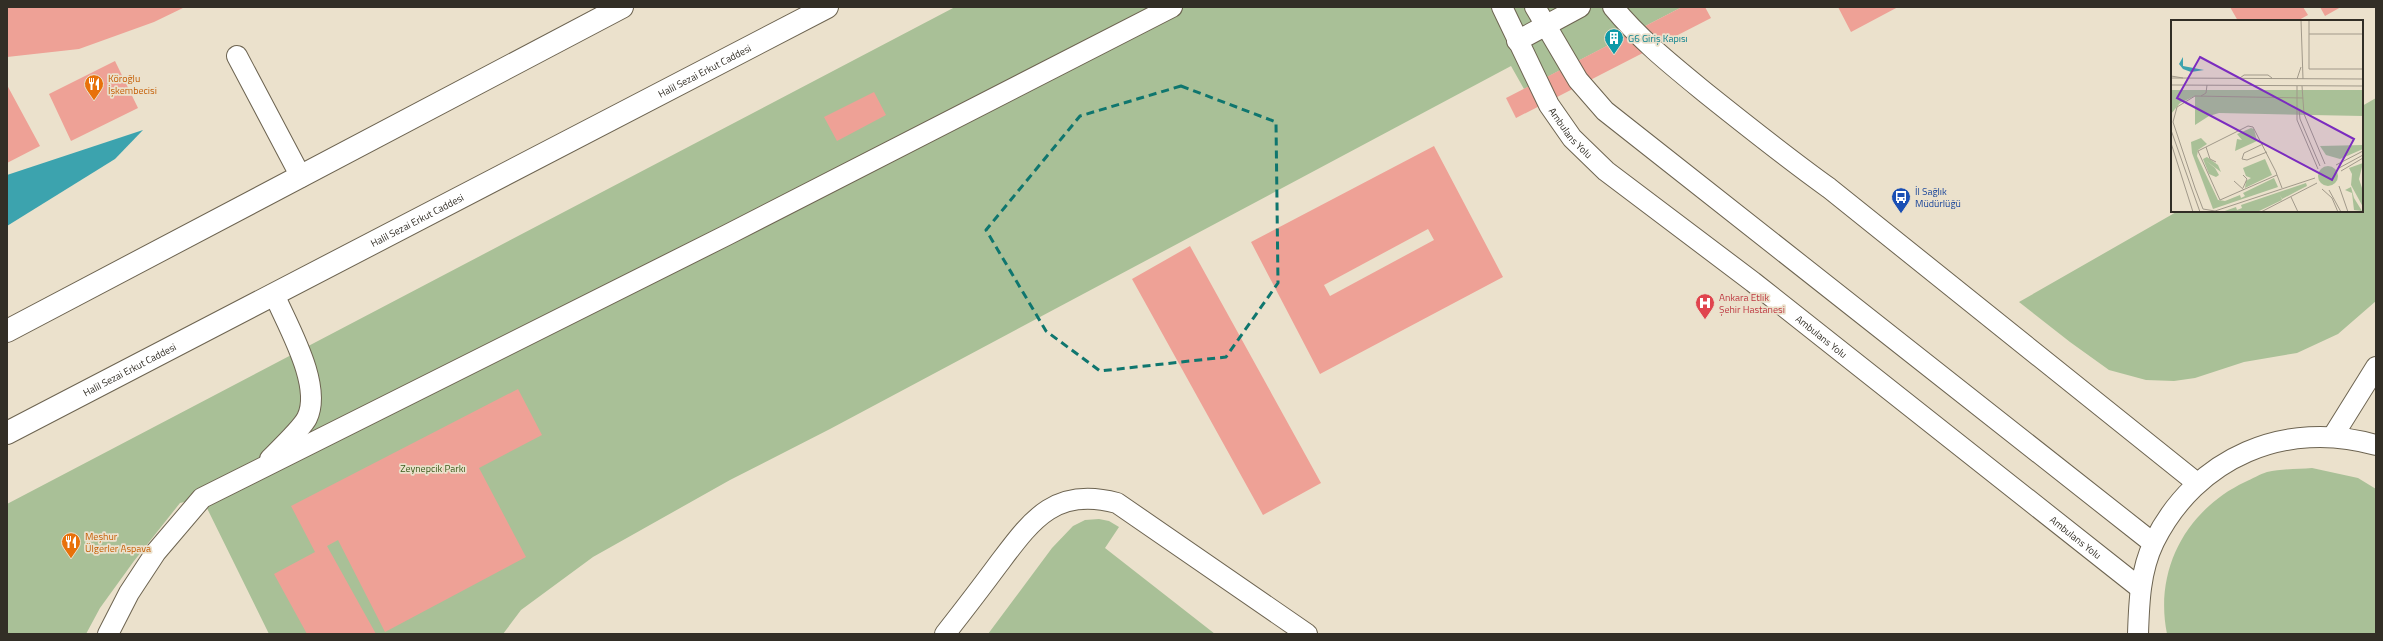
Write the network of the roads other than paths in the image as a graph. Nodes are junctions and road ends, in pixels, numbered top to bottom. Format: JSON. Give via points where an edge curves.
{"nodes":[{"id":1,"x":827,"y":7,"type":"edge"},
{"id":2,"x":1172,"y":7,"type":"edge"},
{"id":3,"x":1502,"y":7,"type":"edge"},
{"id":4,"x":1536,"y":7,"type":"edge"},
{"id":5,"x":1580,"y":7,"type":"edge"},
{"id":6,"x":1613,"y":7,"type":"edge"},
{"id":7,"x":620,"y":8,"type":"edge"},
{"id":8,"x":1545,"y":25,"type":"junction"},
{"id":9,"x":1517,"y":41,"type":"junction"},
{"id":10,"x":237,"y":56,"type":"dead end"},
{"id":11,"x":301,"y":177,"type":"junction"},
{"id":12,"x":274,"y":294,"type":"junction"},
{"id":13,"x":7,"y":331,"type":"edge"},
{"id":14,"x":2376,"y":367,"type":"edge"},
{"id":15,"x":7,"y":433,"type":"edge"},
{"id":16,"x":2334,"y":436,"type":"junction"},
{"id":17,"x":2376,"y":445,"type":"edge"},
{"id":18,"x":262,"y":468,"type":"junction"},
{"id":19,"x":2197,"y":483,"type":"junction"},
{"id":20,"x":2154,"y":543,"type":"junction"},
{"id":21,"x":2140,"y":588,"type":"junction"},
{"id":22,"x":108,"y":634,"type":"edge"},
{"id":23,"x":945,"y":634,"type":"edge"},
{"id":24,"x":1307,"y":634,"type":"edge"},
{"id":25,"x":2138,"y":634,"type":"edge"}],
"edges":[{"from":1,"to":12,"type":"main road","name":"Halil Sezai Erkut Caddesi"},
{"from":2,"to":18,"type":"lane"},
{"from":3,"to":9,"type":"lane","name":"Ambulans Yolu"},
{"from":4,"to":8,"type":"lane"},
{"from":5,"to":8,"type":"lane"},
{"from":6,"to":19,"type":"lane","via":[[1668,63],[1773,148],[1829,188]]},
{"from":7,"to":11,"type":"main road"},
{"from":8,"to":9,"type":"lane"},
{"from":8,"to":20,"type":"lane","via":[[1578,80],[1605,111]]},
{"from":9,"to":21,"type":"lane","name":"Ambulans Yolu","via":[[1549,105],[1572,138],[1606,171],[1753,282]]},
{"from":10,"to":11,"type":"lane"},
{"from":11,"to":13,"type":"main road"},
{"from":12,"to":15,"type":"main road","name":"Halil Sezai Erkut Caddesi"},
{"from":12,"to":18,"type":"lane","via":[[308,374],[312,394],[307,418]]},
{"from":14,"to":16,"type":"lane"},
{"from":16,"to":17,"type":"lane"},
{"from":16,"to":19,"type":"lane","via":[[2297,437],[2261,446],[2227,461]]},
{"from":18,"to":22,"type":"lane","via":[[202,498],[156,552],[129,593]]},
{"from":19,"to":20,"type":"lane","via":[[2172,511]]},
{"from":20,"to":21,"type":"lane"},
{"from":21,"to":25,"type":"lane"},
{"from":23,"to":24,"type":"lane","via":[[1027,527],[1047,510],[1070,500],[1096,497],[1118,502]]}]}
